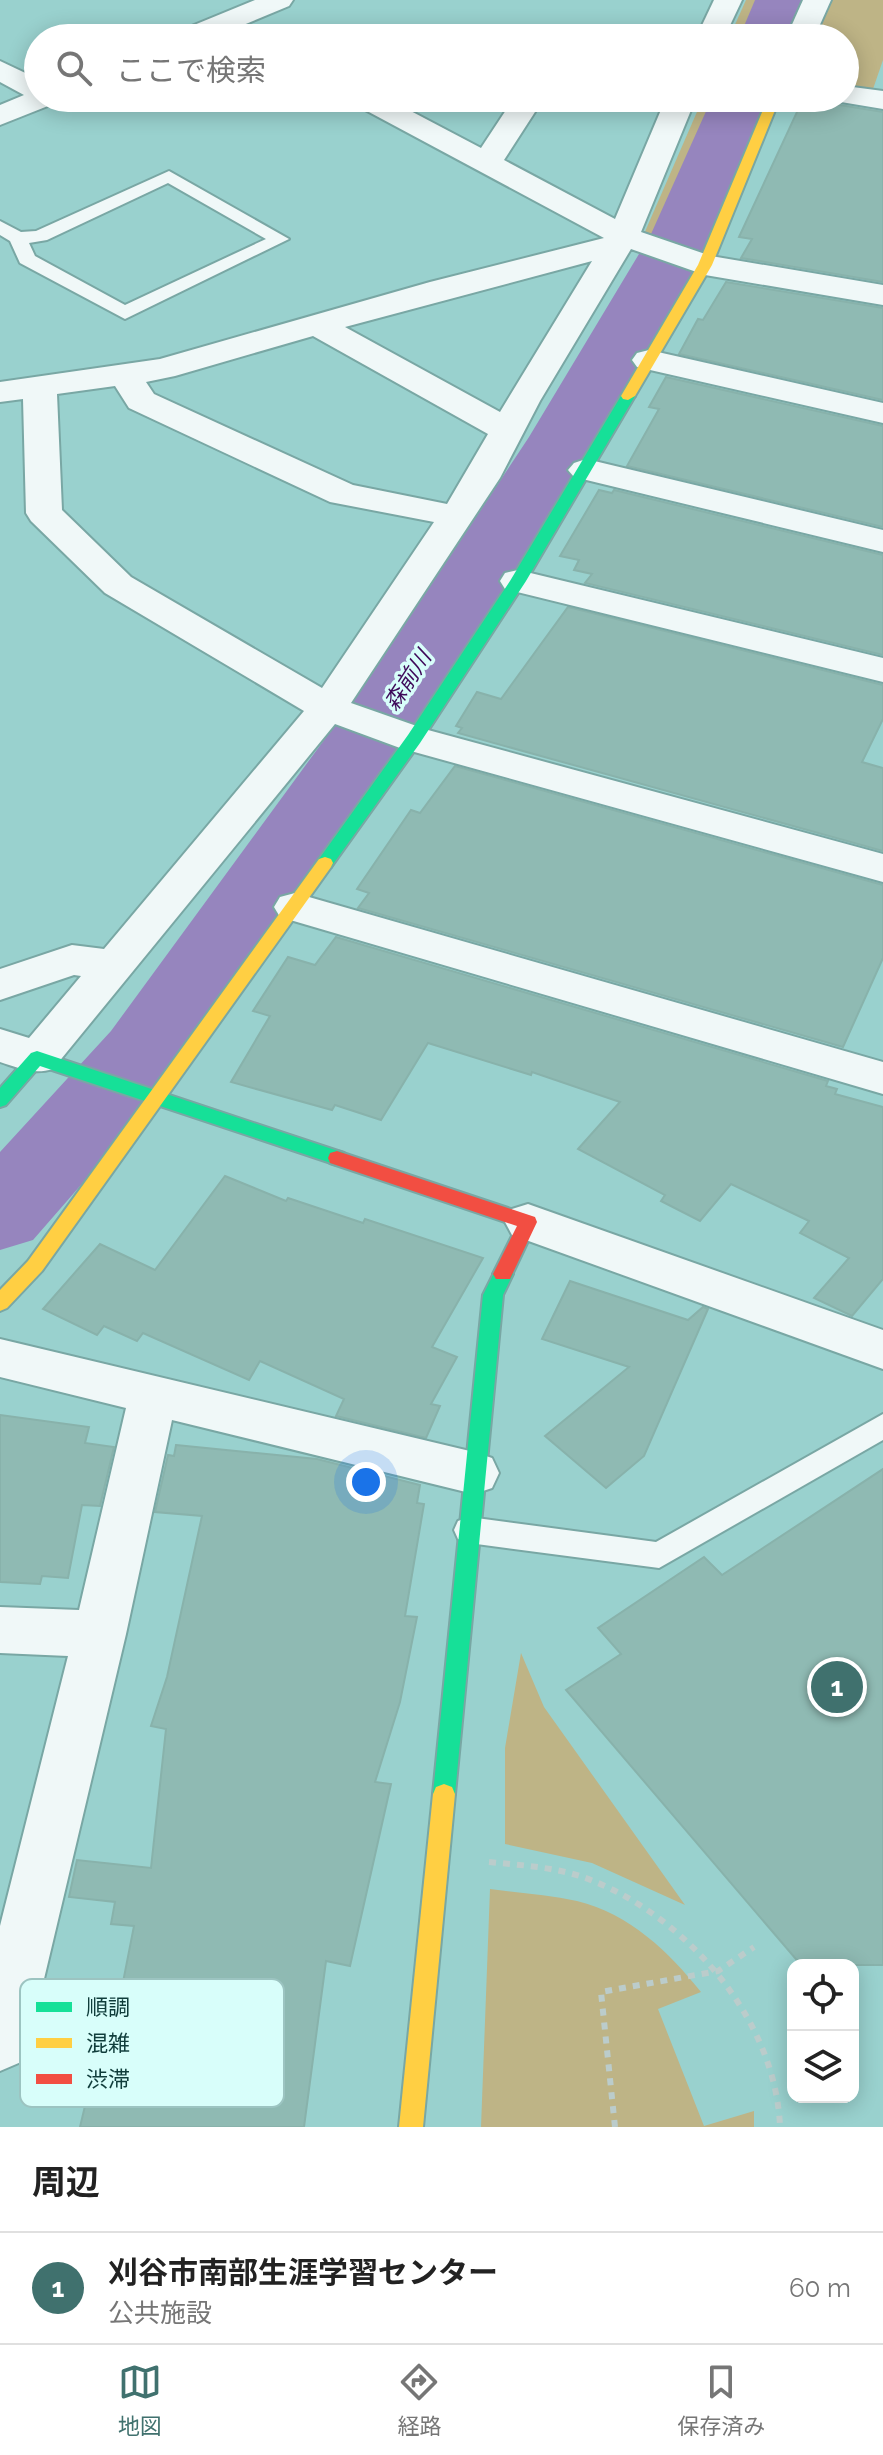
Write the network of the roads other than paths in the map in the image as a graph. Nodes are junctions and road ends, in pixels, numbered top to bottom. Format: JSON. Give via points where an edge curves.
{"nodes":[{"id":1,"x":279,"y":0,"type":"edge"},
{"id":2,"x":728,"y":0,"type":"edge"},
{"id":3,"x":817,"y":0,"type":"edge"},
{"id":4,"x":216,"y":24,"type":"edge"},
{"id":5,"x":717,"y":24,"type":"edge"},
{"id":6,"x":806,"y":24,"type":"edge"},
{"id":7,"x":0,"y":70,"type":"edge"},
{"id":8,"x":24,"y":83,"type":"edge"},
{"id":9,"x":859,"y":95,"type":"edge"},
{"id":10,"x":881,"y":95,"type":"edge"},
{"id":11,"x":24,"y":106,"type":"edge"},
{"id":12,"x":389,"y":112,"type":"edge"},
{"id":13,"x":520,"y":112,"type":"edge"},
{"id":14,"x":675,"y":112,"type":"edge"},
{"id":15,"x":768,"y":112,"type":"edge"},
{"id":16,"x":0,"y":116,"type":"edge"},
{"id":17,"x":486,"y":165,"type":"junction"},
{"id":18,"x":0,"y":227,"type":"edge"},
{"id":19,"x":18,"y":238,"type":"junction"},
{"id":20,"x":620,"y":240,"type":"junction"},
{"id":21,"x":705,"y":265,"type":"junction"},
{"id":22,"x":883,"y":295,"type":"edge"},
{"id":23,"x":317,"y":325,"type":"junction"},
{"id":24,"x":649,"y":360,"type":"junction"},
{"id":25,"x":124,"y":374,"type":"junction"},
{"id":26,"x":13,"y":388,"type":"edge"},
{"id":27,"x":883,"y":413,"type":"edge"},
{"id":28,"x":507,"y":430,"type":"junction"},
{"id":29,"x":586,"y":470,"type":"junction"},
{"id":30,"x":456,"y":516,"type":"junction"},
{"id":31,"x":883,"y":541,"type":"edge"},
{"id":32,"x":518,"y":581,"type":"junction"},
{"id":33,"x":883,"y":670,"type":"edge"},
{"id":34,"x":328,"y":708,"type":"junction"},
{"id":35,"x":414,"y":739,"type":"junction"},
{"id":36,"x":883,"y":868,"type":"edge"},
{"id":37,"x":295,"y":907,"type":"junction"},
{"id":38,"x":115,"y":965,"type":"junction"},
{"id":39,"x":0,"y":985,"type":"edge"},
{"id":40,"x":0,"y":1045,"type":"edge"},
{"id":41,"x":37,"y":1058,"type":"junction"},
{"id":42,"x":883,"y":1078,"type":"edge"},
{"id":43,"x":158,"y":1097,"type":"junction"},
{"id":44,"x":0,"y":1100,"type":"edge"},
{"id":45,"x":528,"y":1222,"type":"junction"},
{"id":46,"x":0,"y":1303,"type":"edge"},
{"id":47,"x":883,"y":1350,"type":"edge"},
{"id":48,"x":0,"y":1358,"type":"edge"},
{"id":49,"x":153,"y":1396,"type":"junction"},
{"id":50,"x":883,"y":1426,"type":"edge"},
{"id":51,"x":474,"y":1473,"type":"junction"},
{"id":52,"x":469,"y":1530,"type":"junction"},
{"id":53,"x":0,"y":1630,"type":"edge"},
{"id":54,"x":100,"y":1634,"type":"junction"},
{"id":55,"x":0,"y":2042,"type":"edge"},
{"id":56,"x":411,"y":2127,"type":"edge"}],
"edges":[{"from":1,"to":4,"type":"street"},
{"from":2,"to":5,"type":"street"},
{"from":3,"to":6,"type":"street"},
{"from":7,"to":8,"type":"street"},
{"from":9,"to":10,"type":"street"},
{"from":11,"to":16,"type":"street"},
{"from":12,"to":17,"type":"street"},
{"from":13,"to":17,"type":"street"},
{"from":14,"to":20,"type":"street"},
{"from":15,"to":21,"type":"street"},
{"from":17,"to":20,"type":"street"},
{"from":18,"to":19,"type":"lane"},
{"from":19,"to":19,"type":"lane","via":[[27,259],[125,313],[280,239],[169,176],[40,236]]},
{"from":20,"to":21,"type":"street"},
{"from":20,"to":23,"type":"street"},
{"from":20,"to":28,"type":"street"},
{"from":21,"to":22,"type":"street"},
{"from":21,"to":24,"type":"street"},
{"from":23,"to":25,"type":"street","via":[[163,369]]},
{"from":23,"to":28,"type":"street"},
{"from":24,"to":27,"type":"street"},
{"from":24,"to":29,"type":"street"},
{"from":25,"to":26,"type":"street"},
{"from":25,"to":30,"type":"street","via":[[141,401],[343,494]]},
{"from":26,"to":34,"type":"street","via":[[44,513],[118,585]]},
{"from":28,"to":30,"type":"street"},
{"from":29,"to":31,"type":"street"},
{"from":29,"to":32,"type":"street"},
{"from":30,"to":34,"type":"street"},
{"from":32,"to":33,"type":"street"},
{"from":32,"to":35,"type":"street"},
{"from":34,"to":35,"type":"street"},
{"from":34,"to":38,"type":"street"},
{"from":35,"to":36,"type":"street"},
{"from":35,"to":37,"type":"street"},
{"from":37,"to":42,"type":"street"},
{"from":37,"to":43,"type":"street"},
{"from":38,"to":39,"type":"street","via":[[72,960]]},
{"from":38,"to":41,"type":"street"},
{"from":40,"to":41,"type":"street"},
{"from":41,"to":43,"type":"street"},
{"from":41,"to":44,"type":"street"},
{"from":43,"to":45,"type":"street"},
{"from":43,"to":46,"type":"street","via":[[35,1266]]},
{"from":45,"to":47,"type":"street"},
{"from":45,"to":51,"type":"street","via":[[493,1295]]},
{"from":48,"to":49,"type":"street"},
{"from":49,"to":51,"type":"street"},
{"from":49,"to":54,"type":"street"},
{"from":50,"to":52,"type":"lane","via":[[659,1555]]},
{"from":51,"to":52,"type":"street"},
{"from":52,"to":56,"type":"street"},
{"from":53,"to":54,"type":"street"},
{"from":54,"to":55,"type":"street"}]}
